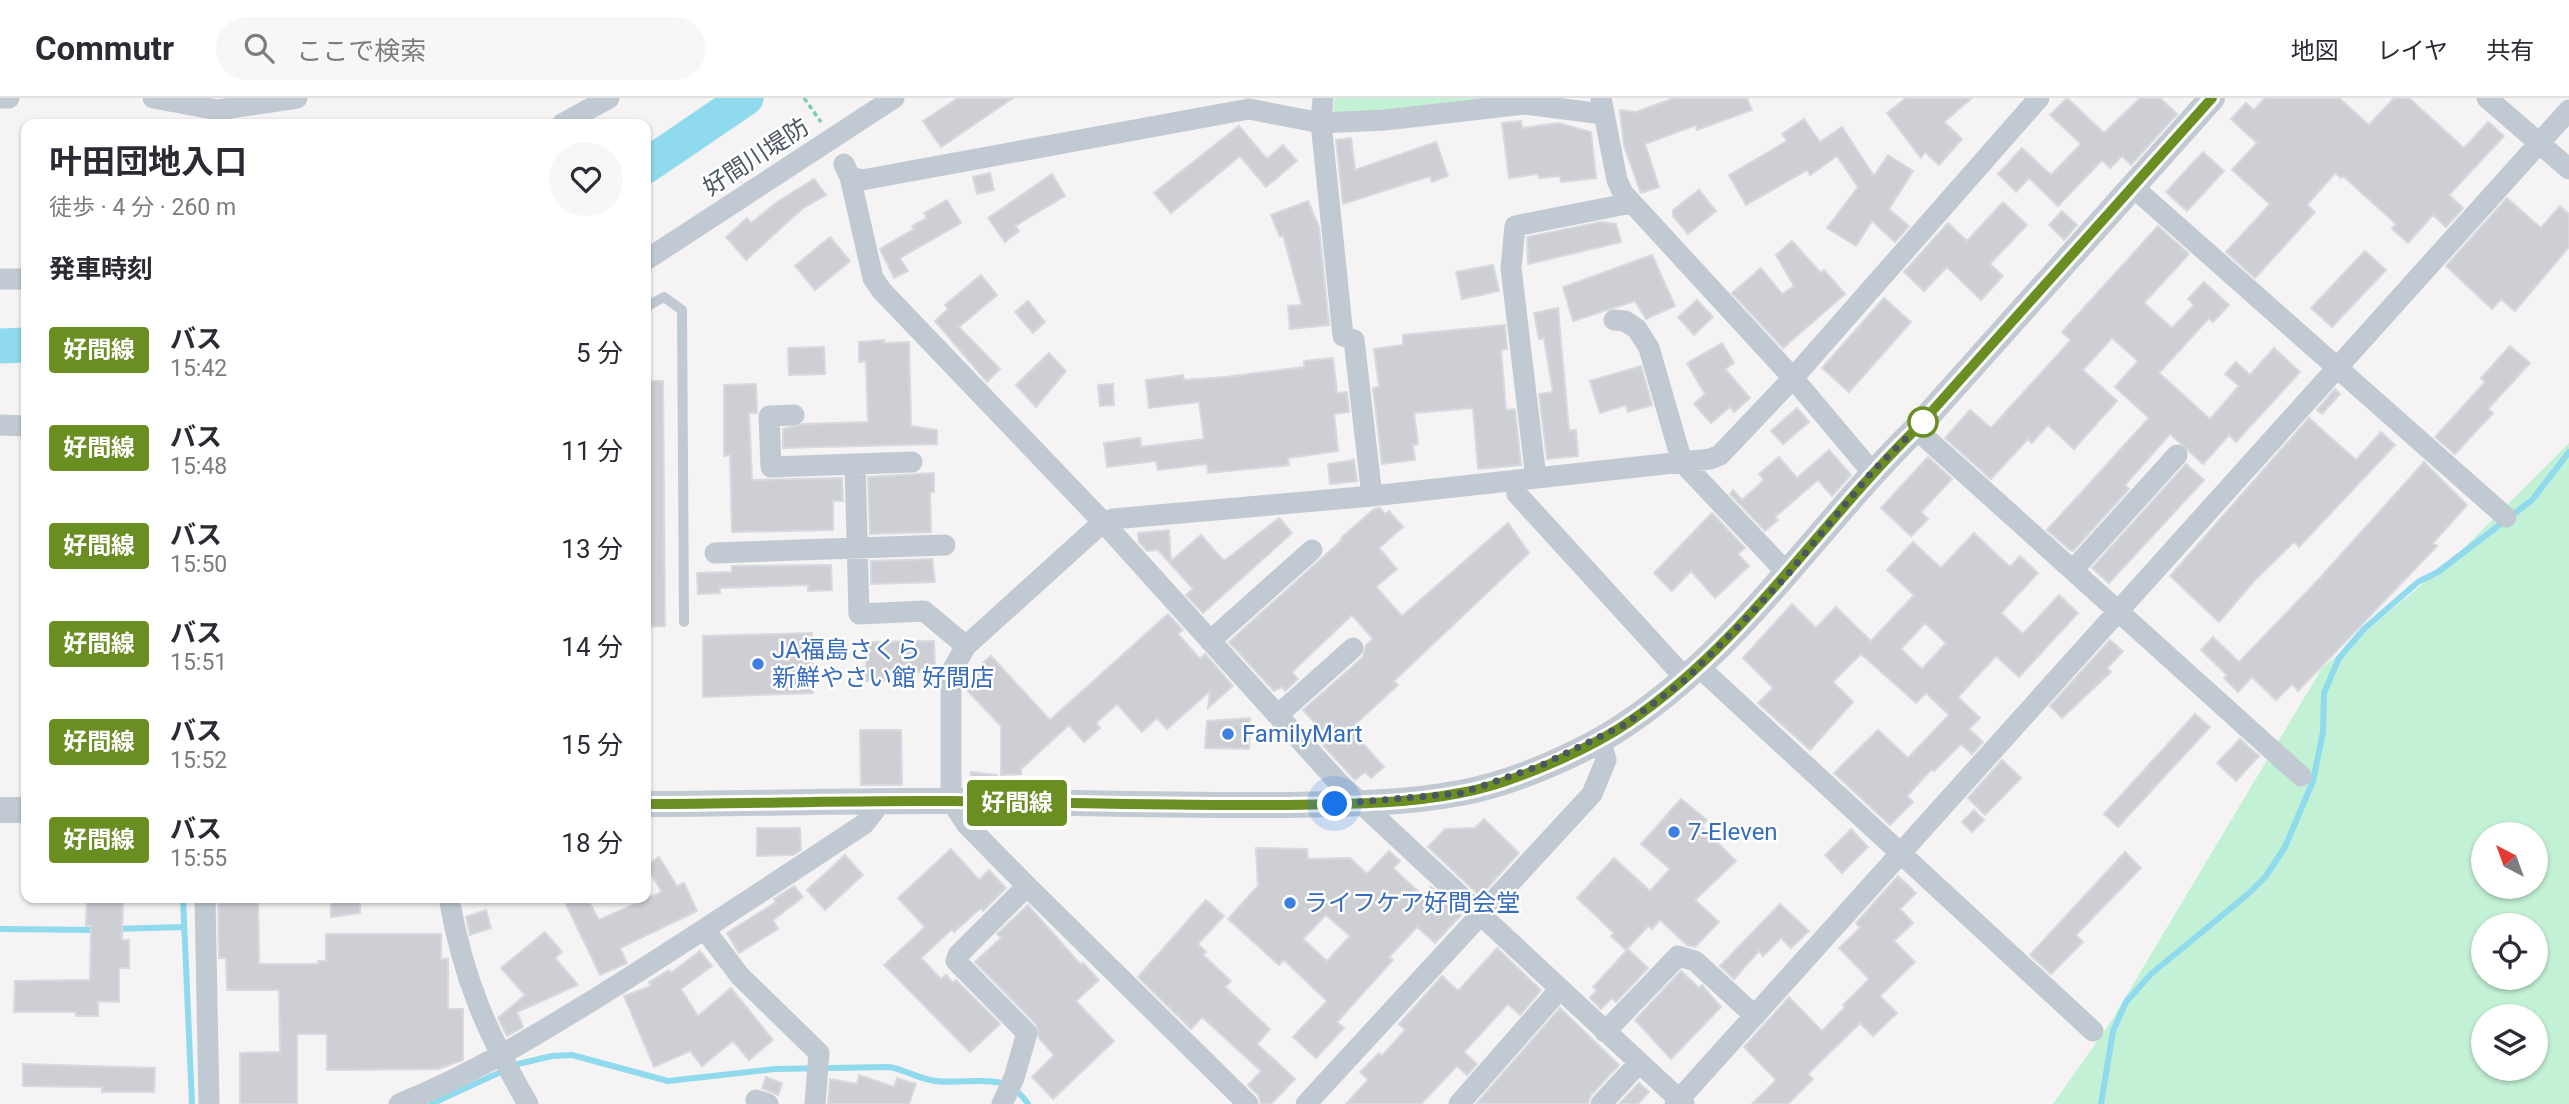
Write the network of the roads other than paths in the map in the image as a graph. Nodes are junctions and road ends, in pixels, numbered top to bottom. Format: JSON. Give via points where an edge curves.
{"nodes":[{"id":1,"x":9,"y":98,"type":"edge"},
{"id":2,"x":153,"y":98,"type":"edge"},
{"id":3,"x":159,"y":98,"type":"edge"},
{"id":4,"x":297,"y":98,"type":"edge"},
{"id":5,"x":609,"y":98,"type":"edge"},
{"id":6,"x":894,"y":98,"type":"edge"},
{"id":7,"x":1323,"y":98,"type":"edge"},
{"id":8,"x":2039,"y":98,"type":"edge"},
{"id":9,"x":2212,"y":98,"type":"edge"},
{"id":10,"x":2487,"y":98,"type":"edge"},
{"id":11,"x":0,"y":99,"type":"edge"},
{"id":12,"x":1602,"y":106,"type":"edge"},
{"id":13,"x":2569,"y":110,"type":"edge"},
{"id":14,"x":571,"y":119,"type":"edge"},
{"id":15,"x":1321,"y":123,"type":"junction"},
{"id":16,"x":2539,"y":144,"type":"junction"},
{"id":17,"x":2569,"y":169,"type":"edge"},
{"id":18,"x":2133,"y":187,"type":"junction"},
{"id":19,"x":1631,"y":203,"type":"junction"},
{"id":20,"x":651,"y":257,"type":"edge"},
{"id":21,"x":0,"y":279,"type":"edge"},
{"id":22,"x":21,"y":279,"type":"edge"},
{"id":23,"x":651,"y":304,"type":"edge"},
{"id":24,"x":1614,"y":320,"type":"dead end"},
{"id":25,"x":2336,"y":370,"type":"junction"},
{"id":26,"x":1793,"y":378,"type":"junction"},
{"id":27,"x":794,"y":415,"type":"dead end"},
{"id":28,"x":0,"y":425,"type":"edge"},
{"id":29,"x":21,"y":426,"type":"edge"},
{"id":30,"x":1916,"y":429,"type":"junction"},
{"id":31,"x":2177,"y":455,"type":"dead end"},
{"id":32,"x":912,"y":462,"type":"dead end"},
{"id":33,"x":1682,"y":463,"type":"junction"},
{"id":34,"x":855,"y":464,"type":"junction"},
{"id":35,"x":1872,"y":472,"type":"junction"},
{"id":36,"x":1525,"y":479,"type":"junction"},
{"id":37,"x":1372,"y":496,"type":"junction"},
{"id":38,"x":2505,"y":517,"type":"dead end"},
{"id":39,"x":1103,"y":522,"type":"junction"},
{"id":40,"x":944,"y":545,"type":"dead end"},
{"id":41,"x":857,"y":548,"type":"junction"},
{"id":42,"x":1312,"y":550,"type":"dead end"},
{"id":43,"x":715,"y":553,"type":"dead end"},
{"id":44,"x":2074,"y":569,"type":"junction"},
{"id":45,"x":1788,"y":574,"type":"junction"},
{"id":46,"x":2120,"y":611,"type":"junction"},
{"id":47,"x":684,"y":622,"type":"dead end"},
{"id":48,"x":1210,"y":641,"type":"junction"},
{"id":49,"x":967,"y":646,"type":"junction"},
{"id":50,"x":1353,"y":648,"type":"dead end"},
{"id":51,"x":1692,"y":673,"type":"junction"},
{"id":52,"x":1279,"y":714,"type":"junction"},
{"id":53,"x":1600,"y":739,"type":"junction"},
{"id":54,"x":2301,"y":776,"type":"dead end"},
{"id":55,"x":951,"y":801,"type":"junction"},
{"id":56,"x":882,"y":802,"type":"junction"},
{"id":57,"x":1361,"y":803,"type":"junction"},
{"id":58,"x":651,"y":804,"type":"edge"},
{"id":59,"x":0,"y":810,"type":"edge"},
{"id":60,"x":21,"y":810,"type":"edge"},
{"id":61,"x":1899,"y":853,"type":"junction"},
{"id":62,"x":1027,"y":886,"type":"junction"},
{"id":63,"x":205,"y":903,"type":"edge"},
{"id":64,"x":450,"y":903,"type":"edge"},
{"id":65,"x":1478,"y":916,"type":"junction"},
{"id":66,"x":705,"y":930,"type":"junction"},
{"id":67,"x":1559,"y":990,"type":"junction"},
{"id":68,"x":1755,"y":1016,"type":"junction"},
{"id":69,"x":2094,"y":1031,"type":"dead end"},
{"id":70,"x":1605,"y":1032,"type":"junction"},
{"id":71,"x":1639,"y":1063,"type":"junction"},
{"id":72,"x":505,"y":1064,"type":"junction"},
{"id":73,"x":1003,"y":1102,"type":"edge"},
{"id":74,"x":1679,"y":1102,"type":"edge"},
{"id":75,"x":209,"y":1104,"type":"edge"},
{"id":76,"x":399,"y":1104,"type":"edge"},
{"id":77,"x":528,"y":1104,"type":"edge"},
{"id":78,"x":815,"y":1104,"type":"edge"},
{"id":79,"x":1248,"y":1104,"type":"edge"},
{"id":80,"x":1306,"y":1104,"type":"edge"},
{"id":81,"x":1459,"y":1104,"type":"edge"},
{"id":82,"x":1601,"y":1104,"type":"edge"}],
"edges":[{"from":1,"to":11,"type":"street"},
{"from":2,"to":3,"type":"street"},
{"from":3,"to":4,"type":"street","via":[[218,110]]},
{"from":5,"to":14,"type":"street"},
{"from":6,"to":20,"type":"street","name":"好間川堤防"},
{"from":7,"to":15,"type":"street"},
{"from":8,"to":26,"type":"street"},
{"from":9,"to":18,"type":"street"},
{"from":10,"to":16,"type":"street"},
{"from":12,"to":15,"type":"street","via":[[1524,104]]},
{"from":12,"to":19,"type":"street","via":[[1617,180]]},
{"from":13,"to":16,"type":"street"},
{"from":15,"to":37,"type":"street","via":[[1343,337],[1354,340]]},
{"from":15,"to":39,"type":"street","via":[[1249,109],[862,180],[847,170],[873,278],[882,291]]},
{"from":16,"to":17,"type":"street"},
{"from":16,"to":25,"type":"street"},
{"from":18,"to":25,"type":"street"},
{"from":18,"to":30,"type":"street"},
{"from":19,"to":26,"type":"street"},
{"from":19,"to":36,"type":"street","via":[[1515,226],[1511,268]]},
{"from":21,"to":22,"type":"street"},
{"from":23,"to":47,"type":"lane","via":[[664,297],[681,310]]},
{"from":24,"to":33,"type":"street","via":[[1637,328],[1649,348]]},
{"from":25,"to":38,"type":"street"},
{"from":25,"to":46,"type":"street"},
{"from":26,"to":33,"type":"street","via":[[1720,455]]},
{"from":26,"to":35,"type":"street"},
{"from":27,"to":34,"type":"street","via":[[769,416],[771,467]]},
{"from":28,"to":29,"type":"street"},
{"from":30,"to":35,"type":"street"},
{"from":30,"to":44,"type":"street"},
{"from":31,"to":44,"type":"street"},
{"from":32,"to":34,"type":"street"},
{"from":33,"to":36,"type":"street"},
{"from":33,"to":45,"type":"street"},
{"from":34,"to":41,"type":"street"},
{"from":35,"to":45,"type":"street"},
{"from":36,"to":37,"type":"street"},
{"from":36,"to":51,"type":"street","via":[[1517,494]]},
{"from":37,"to":39,"type":"street"},
{"from":39,"to":48,"type":"street"},
{"from":39,"to":49,"type":"street"},
{"from":40,"to":41,"type":"street"},
{"from":41,"to":43,"type":"street"},
{"from":41,"to":49,"type":"street","via":[[859,614],[925,611]]},
{"from":42,"to":48,"type":"street"},
{"from":44,"to":46,"type":"street"},
{"from":45,"to":51,"type":"street"},
{"from":46,"to":54,"type":"street"},
{"from":46,"to":61,"type":"street"},
{"from":48,"to":52,"type":"street"},
{"from":49,"to":55,"type":"street","via":[[951,672]]},
{"from":50,"to":52,"type":"street"},
{"from":51,"to":53,"type":"street","via":[[1636,718]]},
{"from":51,"to":61,"type":"street"},
{"from":52,"to":57,"type":"street"},
{"from":53,"to":57,"type":"street","via":[[1462,793]]},
{"from":53,"to":65,"type":"street","via":[[1606,761],[1592,794]]},
{"from":55,"to":56,"type":"street"},
{"from":55,"to":57,"type":"street","via":[[1151,807]]},
{"from":55,"to":62,"type":"street","via":[[967,825]]},
{"from":56,"to":58,"type":"street"},
{"from":56,"to":66,"type":"street","via":[[864,824]]},
{"from":57,"to":65,"type":"street"},
{"from":59,"to":60,"type":"street"},
{"from":61,"to":68,"type":"street"},
{"from":61,"to":69,"type":"street"},
{"from":62,"to":73,"type":"street","via":[[956,961],[1027,1033]]},
{"from":62,"to":79,"type":"street"},
{"from":63,"to":75,"type":"street"},
{"from":64,"to":72,"type":"street","via":[[467,978]]},
{"from":65,"to":67,"type":"street"},
{"from":65,"to":80,"type":"street"},
{"from":66,"to":72,"type":"street"},
{"from":66,"to":78,"type":"street","via":[[740,976],[815,1048],[820,1065]]},
{"from":67,"to":70,"type":"street"},
{"from":67,"to":81,"type":"street"},
{"from":68,"to":70,"type":"street","via":[[1695,961],[1678,956]]},
{"from":68,"to":74,"type":"street"},
{"from":70,"to":71,"type":"street"},
{"from":71,"to":74,"type":"street"},
{"from":71,"to":82,"type":"street"},
{"from":72,"to":76,"type":"street"},
{"from":72,"to":77,"type":"street"}]}
